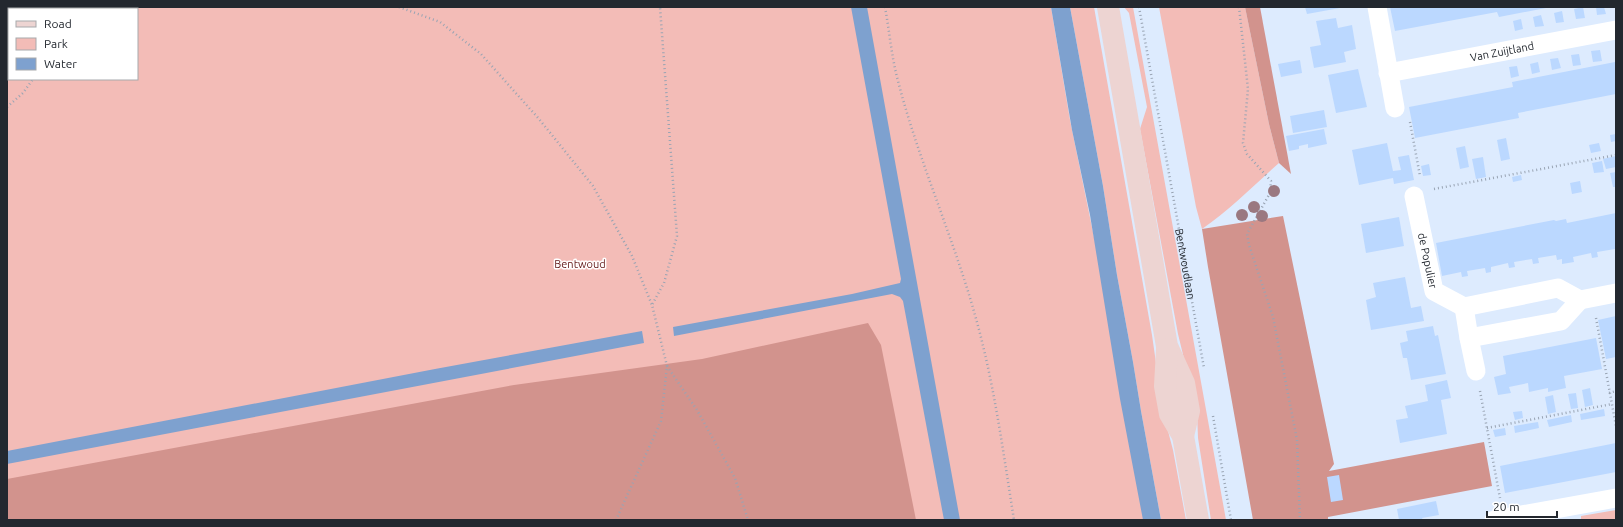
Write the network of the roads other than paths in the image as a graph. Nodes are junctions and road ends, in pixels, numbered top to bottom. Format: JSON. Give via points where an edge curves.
{"nodes":[{"id":1,"x":1108,"y":7,"type":"edge"},
{"id":2,"x":1377,"y":7,"type":"edge"},
{"id":3,"x":1616,"y":30,"type":"edge"},
{"id":4,"x":1388,"y":73,"type":"junction"},
{"id":5,"x":1394,"y":108,"type":"road end"},
{"id":6,"x":1421,"y":189,"type":"road end"},
{"id":7,"x":1616,"y":293,"type":"edge"},
{"id":8,"x":1586,"y":299,"type":"junction"},
{"id":9,"x":1464,"y":307,"type":"junction"},
{"id":10,"x":1469,"y":338,"type":"junction"},
{"id":11,"x":1476,"y":371,"type":"road end"},
{"id":12,"x":1616,"y":498,"type":"edge"},
{"id":13,"x":1499,"y":519,"type":"edge"},
{"id":14,"x":1198,"y":520,"type":"edge"}],
"edges":[{"from":1,"to":14,"type":"main road","via":[[1167,346],[1165,386],[1170,414],[1183,436]]},
{"from":2,"to":4,"type":"street"},
{"from":3,"to":4,"type":"street","name":"Van Zuijtland"},
{"from":4,"to":5,"type":"street"},
{"from":6,"to":9,"type":"street","name":"de Populier","via":[[1434,291]]},
{"from":7,"to":8,"type":"street"},
{"from":8,"to":9,"type":"street","via":[[1558,288]]},
{"from":8,"to":10,"type":"street","via":[[1561,321]]},
{"from":9,"to":10,"type":"street"},
{"from":10,"to":11,"type":"street"},
{"from":12,"to":13,"type":"street"}]}
